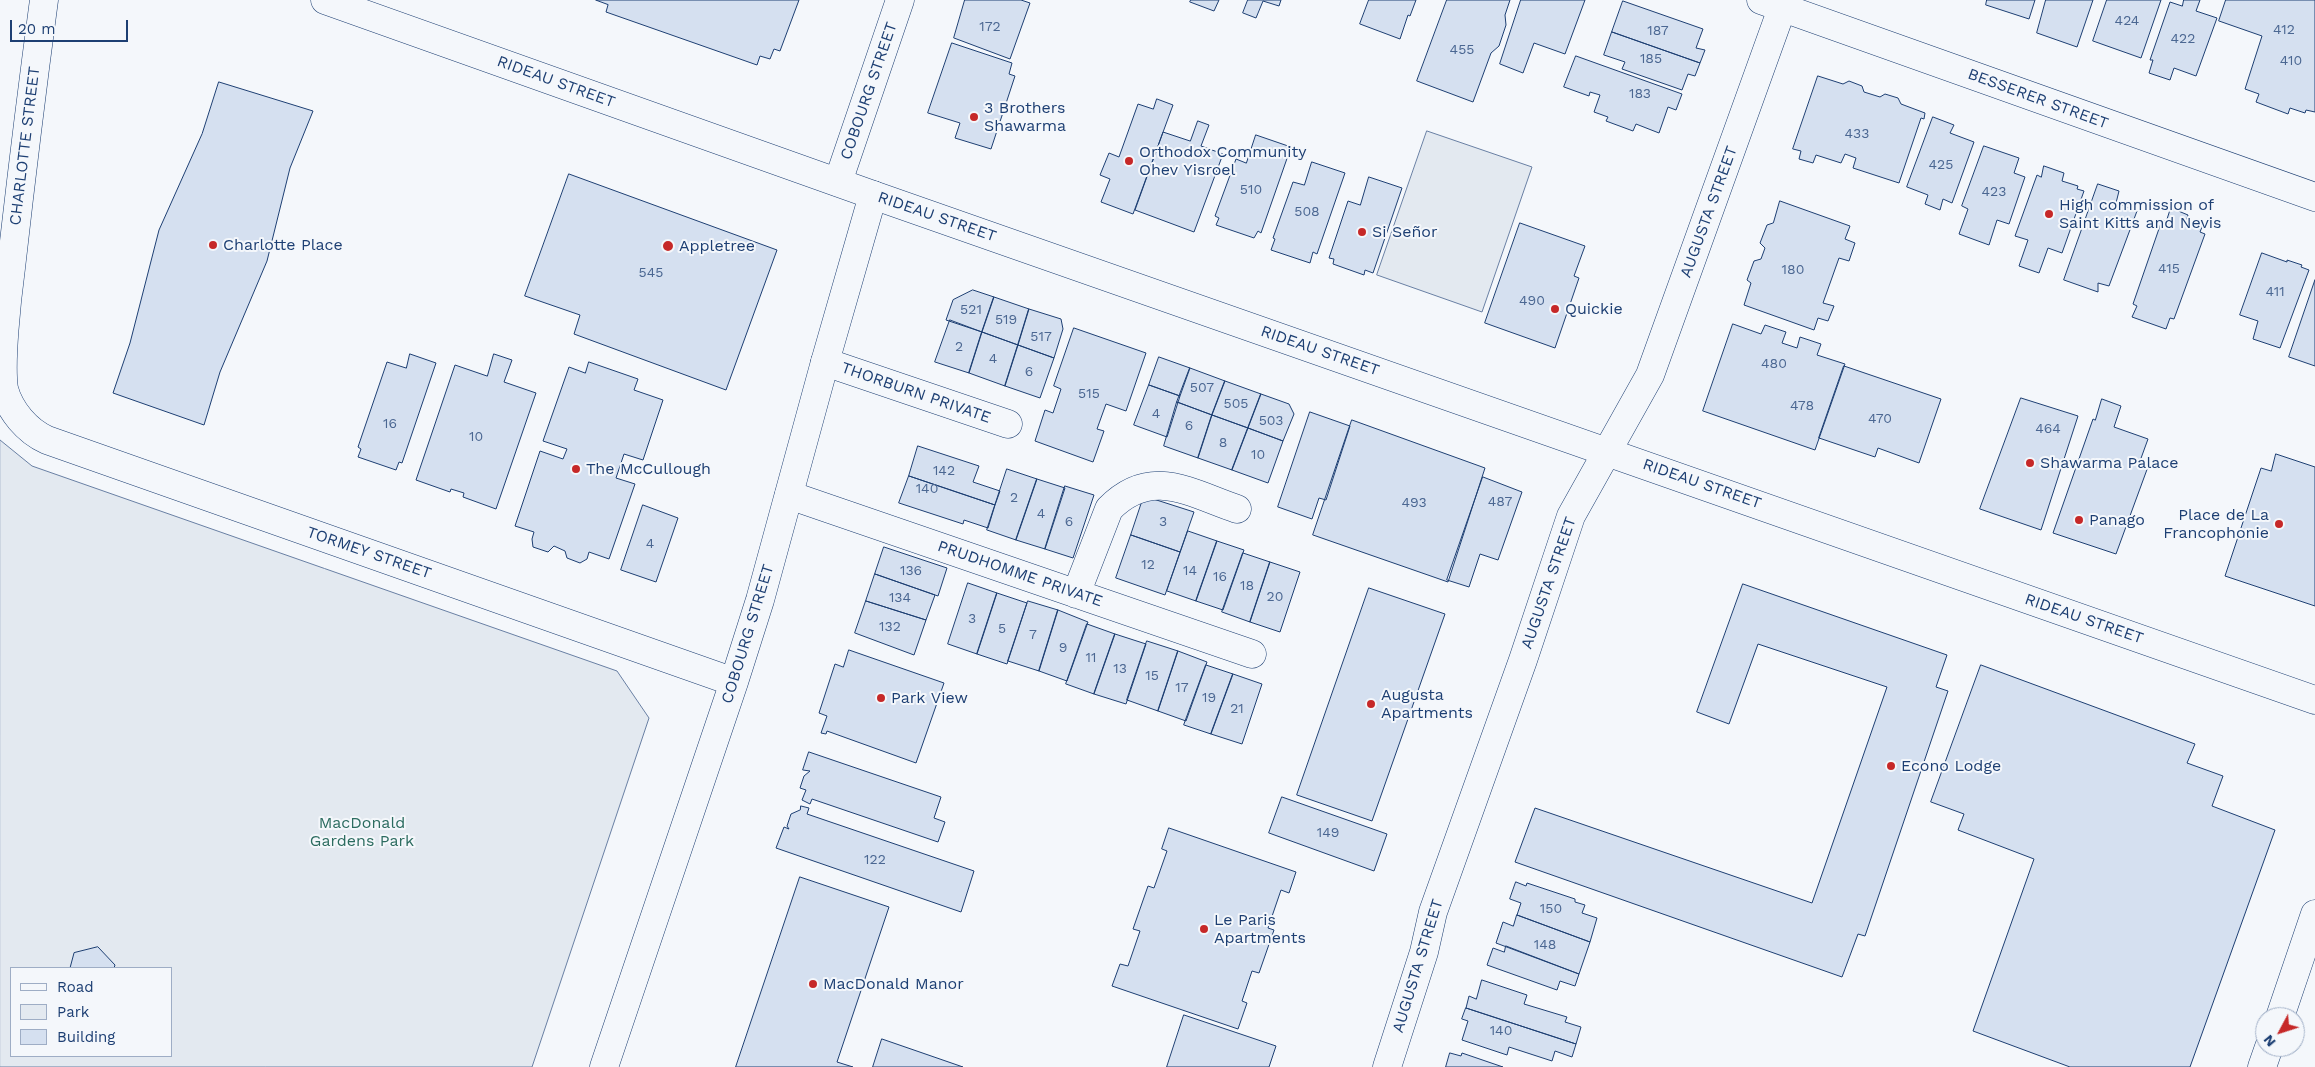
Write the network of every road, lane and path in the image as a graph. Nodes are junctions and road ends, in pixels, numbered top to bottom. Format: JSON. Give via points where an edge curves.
{"nodes":[{"id":1,"x":44,"y":0,"type":"edge"},
{"id":2,"x":325,"y":0,"type":"edge"},
{"id":3,"x":900,"y":0,"type":"edge"},
{"id":4,"x":1776,"y":3,"type":"edge"},
{"id":5,"x":838,"y":182,"type":"junction"},
{"id":6,"x":874,"y":195,"type":"junction"},
{"id":7,"x":2315,"y":197,"type":"edge"},
{"id":8,"x":5,"y":275,"type":"edge"},
{"id":9,"x":825,"y":362,"type":"junction"},
{"id":10,"x":13,"y":409,"type":"joint"},
{"id":11,"x":1008,"y":424,"type":"dead end"},
{"id":12,"x":1608,"y":452,"type":"junction"},
{"id":13,"x":789,"y":494,"type":"junction"},
{"id":14,"x":1237,"y":509,"type":"dead end"},
{"id":15,"x":1076,"y":594,"type":"junction"},
{"id":16,"x":1252,"y":654,"type":"dead end"},
{"id":17,"x":734,"y":682,"type":"junction"},
{"id":18,"x":2315,"y":700,"type":"edge"},
{"id":19,"x":2315,"y":914,"type":"edge"},
{"id":20,"x":2283,"y":1007,"type":"edge"},
{"id":21,"x":604,"y":1067,"type":"edge"},
{"id":22,"x":1387,"y":1067,"type":"edge"}],
"edges":[{"from":1,"to":8,"type":"street","name":"CHARLOTTE STREET"},
{"from":2,"to":5,"type":"street","name":"RIDEAU STREET"},
{"from":3,"to":5,"type":"street","name":"COBOURG STREET"},
{"from":4,"to":7,"type":"street","name":"BESSERER STREET"},
{"from":4,"to":12,"type":"street","name":"AUGUSTA STREET","via":[[1650,375]]},
{"from":5,"to":6,"type":"street","name":"RIDEAU STREET"},
{"from":6,"to":9,"type":"street","name":"COBOURG STREET"},
{"from":6,"to":12,"type":"street","name":"RIDEAU STREET"},
{"from":8,"to":10,"type":"street","name":"CHARLOTTE STREET","via":[[3,384]]},
{"from":9,"to":11,"type":"street","name":"THORBURN PRIVATE"},
{"from":9,"to":13,"type":"street","name":"COBOURG STREET"},
{"from":10,"to":17,"type":"street","name":"TORMEY STREET","via":[[30,431],[47,440]]},
{"from":12,"to":18,"type":"street","name":"RIDEAU STREET"},
{"from":12,"to":22,"type":"street","name":"AUGUSTA STREET","via":[[1571,516],[1433,912],[1424,952]]},
{"from":13,"to":15,"type":"street","name":"PRUDHOMME PRIVATE"},
{"from":13,"to":17,"type":"street","name":"COBOURG STREET"},
{"from":14,"to":15,"type":"street","via":[[1162,484],[1133,491],[1109,509]]},
{"from":15,"to":16,"type":"street","name":"PRUDHOMME PRIVATE"},
{"from":17,"to":21,"type":"street","name":"COBOURG STREET"},
{"from":19,"to":20,"type":"street"}]}
